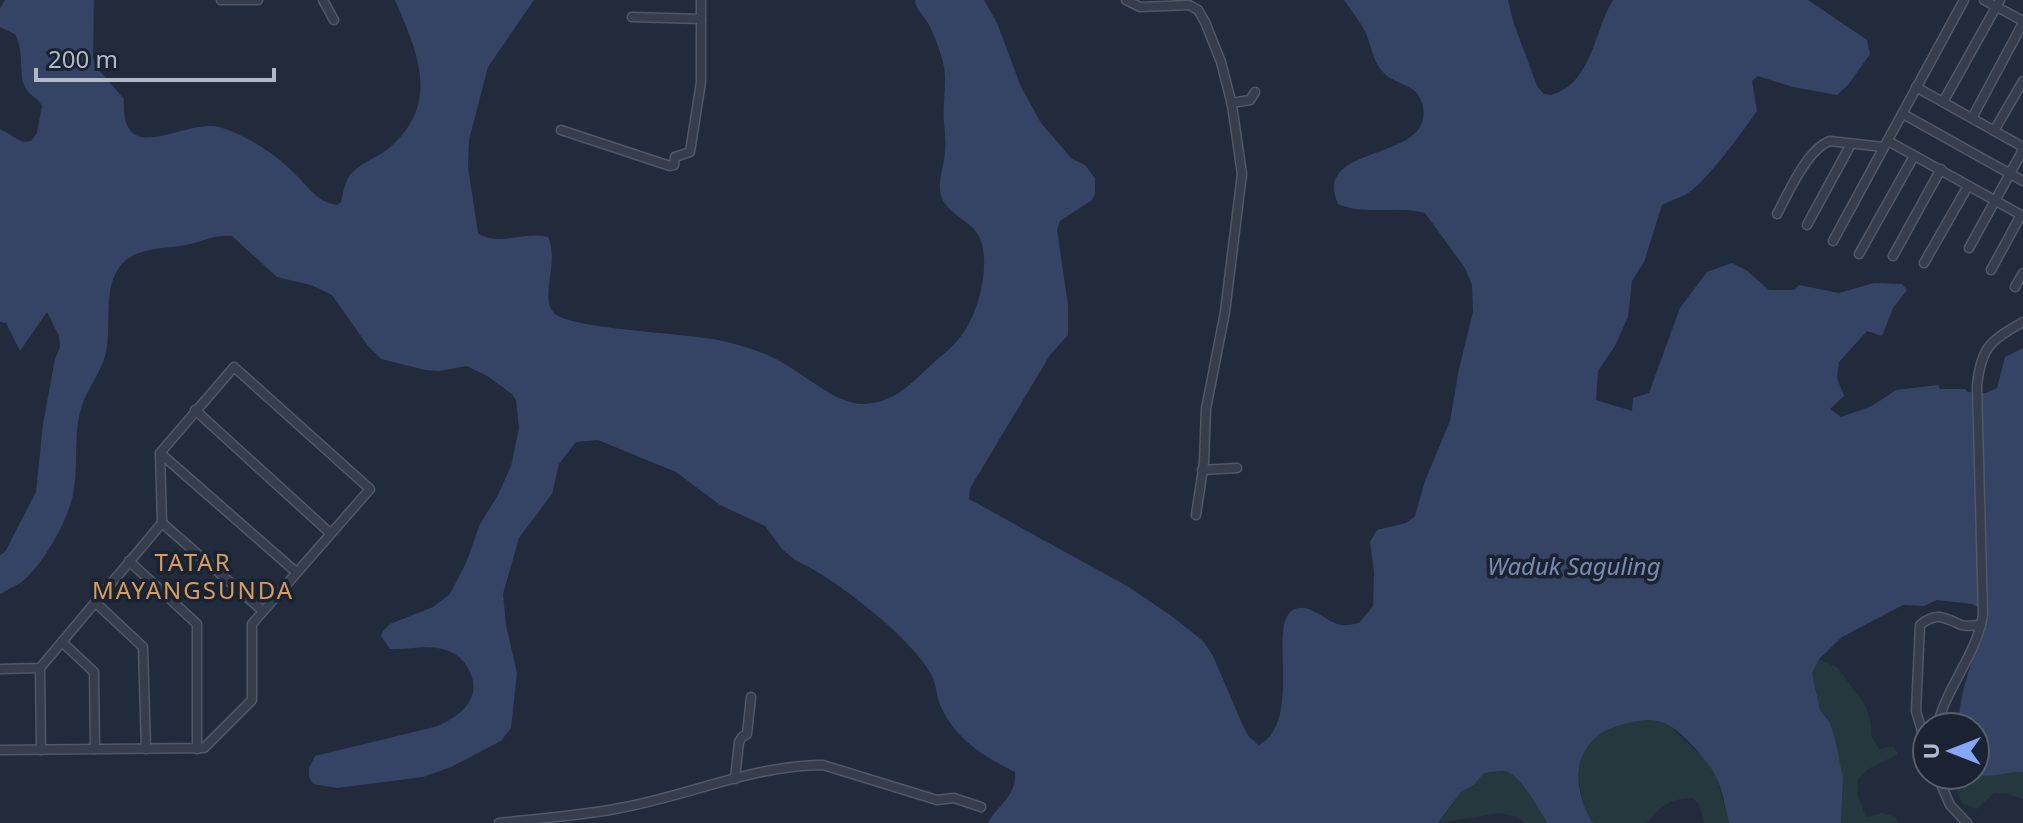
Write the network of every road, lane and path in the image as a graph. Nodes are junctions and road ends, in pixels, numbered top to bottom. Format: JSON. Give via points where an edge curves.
{"nodes":[{"id":1,"x":221,"y":0,"type":"edge"},
{"id":2,"x":258,"y":0,"type":"edge"},
{"id":3,"x":323,"y":0,"type":"edge"},
{"id":4,"x":701,"y":0,"type":"edge"},
{"id":5,"x":1126,"y":0,"type":"edge"},
{"id":6,"x":1964,"y":0,"type":"edge"},
{"id":7,"x":1984,"y":0,"type":"edge"},
{"id":8,"x":1189,"y":2,"type":"edge"},
{"id":9,"x":1998,"y":3,"type":"edge"},
{"id":10,"x":632,"y":17,"type":"dead end"},
{"id":11,"x":701,"y":19,"type":"junction"},
{"id":12,"x":334,"y":20,"type":"dead end"},
{"id":13,"x":2023,"y":22,"type":"edge"},
{"id":14,"x":2023,"y":81,"type":"edge"},
{"id":15,"x":1916,"y":87,"type":"junction"},
{"id":16,"x":1255,"y":92,"type":"dead end"},
{"id":17,"x":1943,"y":102,"type":"junction"},
{"id":18,"x":1231,"y":103,"type":"junction"},
{"id":19,"x":1903,"y":114,"type":"junction"},
{"id":20,"x":1972,"y":118,"type":"junction"},
{"id":21,"x":561,"y":130,"type":"dead end"},
{"id":22,"x":1994,"y":131,"type":"junction"},
{"id":23,"x":1851,"y":144,"type":"junction"},
{"id":24,"x":1886,"y":144,"type":"junction"},
{"id":25,"x":2023,"y":148,"type":"edge"},
{"id":26,"x":1914,"y":156,"type":"junction"},
{"id":27,"x":1941,"y":169,"type":"junction"},
{"id":28,"x":2009,"y":173,"type":"junction"},
{"id":29,"x":2023,"y":181,"type":"edge"},
{"id":30,"x":1968,"y":186,"type":"junction"},
{"id":31,"x":1996,"y":199,"type":"junction"},
{"id":32,"x":1777,"y":214,"type":"dead end"},
{"id":33,"x":2022,"y":216,"type":"edge"},
{"id":34,"x":1807,"y":225,"type":"dead end"},
{"id":35,"x":1833,"y":241,"type":"dead end"},
{"id":36,"x":1969,"y":248,"type":"dead end"},
{"id":37,"x":1859,"y":254,"type":"dead end"},
{"id":38,"x":1893,"y":256,"type":"dead end"},
{"id":39,"x":1924,"y":263,"type":"dead end"},
{"id":40,"x":1991,"y":270,"type":"dead end"},
{"id":41,"x":2023,"y":273,"type":"edge"},
{"id":42,"x":2015,"y":287,"type":"dead end"},
{"id":43,"x":2023,"y":322,"type":"edge"},
{"id":44,"x":195,"y":410,"type":"junction"},
{"id":45,"x":160,"y":453,"type":"junction"},
{"id":46,"x":1237,"y":468,"type":"dead end"},
{"id":47,"x":1202,"y":470,"type":"junction"},
{"id":48,"x":1196,"y":515,"type":"dead end"},
{"id":49,"x":162,"y":523,"type":"junction"},
{"id":50,"x":330,"y":533,"type":"junction"},
{"id":51,"x":129,"y":561,"type":"junction"},
{"id":52,"x":296,"y":572,"type":"junction"},
{"id":53,"x":95,"y":602,"type":"junction"},
{"id":54,"x":263,"y":611,"type":"junction"},
{"id":55,"x":1982,"y":620,"type":"junction"},
{"id":56,"x":62,"y":642,"type":"junction"},
{"id":57,"x":40,"y":668,"type":"junction"},
{"id":58,"x":0,"y":669,"type":"edge"},
{"id":59,"x":751,"y":697,"type":"dead end"},
{"id":60,"x":1916,"y":711,"type":"edge"},
{"id":61,"x":1941,"y":711,"type":"edge"},
{"id":62,"x":95,"y":749,"type":"junction"},
{"id":63,"x":146,"y":749,"type":"junction"},
{"id":64,"x":197,"y":749,"type":"junction"},
{"id":65,"x":0,"y":750,"type":"edge"},
{"id":66,"x":41,"y":750,"type":"junction"},
{"id":67,"x":735,"y":779,"type":"junction"},
{"id":68,"x":1944,"y":791,"type":"edge"},
{"id":69,"x":981,"y":807,"type":"dead end"},
{"id":70,"x":499,"y":823,"type":"edge"},
{"id":71,"x":1967,"y":823,"type":"edge"}],
"edges":[{"from":1,"to":2,"type":"street"},
{"from":3,"to":12,"type":"street"},
{"from":4,"to":11,"type":"street"},
{"from":5,"to":8,"type":"street","via":[[1140,7]]},
{"from":6,"to":15,"type":"street"},
{"from":7,"to":9,"type":"street"},
{"from":8,"to":18,"type":"street","via":[[1205,22]]},
{"from":9,"to":13,"type":"street"},
{"from":9,"to":17,"type":"street"},
{"from":10,"to":11,"type":"street"},
{"from":11,"to":21,"type":"street","via":[[701,82],[690,151],[675,157],[674,165]]},
{"from":13,"to":20,"type":"street"},
{"from":14,"to":22,"type":"street"},
{"from":15,"to":17,"type":"street"},
{"from":15,"to":19,"type":"street"},
{"from":16,"to":18,"type":"street","via":[[1250,100]]},
{"from":17,"to":20,"type":"street"},
{"from":18,"to":47,"type":"street","via":[[1242,174],[1225,312],[1206,409]]},
{"from":19,"to":24,"type":"street"},
{"from":19,"to":28,"type":"street"},
{"from":20,"to":22,"type":"street"},
{"from":22,"to":25,"type":"street"},
{"from":23,"to":24,"type":"street"},
{"from":23,"to":32,"type":"street","via":[[1823,144],[1808,159]]},
{"from":23,"to":34,"type":"street"},
{"from":24,"to":26,"type":"street"},
{"from":24,"to":35,"type":"street"},
{"from":25,"to":28,"type":"street"},
{"from":26,"to":27,"type":"street"},
{"from":26,"to":37,"type":"street"},
{"from":27,"to":30,"type":"street"},
{"from":27,"to":38,"type":"street"},
{"from":28,"to":29,"type":"street"},
{"from":28,"to":31,"type":"street"},
{"from":30,"to":31,"type":"street"},
{"from":30,"to":39,"type":"street"},
{"from":31,"to":33,"type":"street"},
{"from":31,"to":36,"type":"street"},
{"from":33,"to":40,"type":"street"},
{"from":41,"to":42,"type":"street"},
{"from":43,"to":55,"type":"street","via":[[2000,335],[1981,357],[1977,390]]},
{"from":44,"to":45,"type":"street"},
{"from":44,"to":50,"type":"street"},
{"from":44,"to":50,"type":"street","via":[[234,367],[370,489]]},
{"from":45,"to":49,"type":"street"},
{"from":45,"to":52,"type":"street"},
{"from":46,"to":47,"type":"street"},
{"from":47,"to":48,"type":"street"},
{"from":49,"to":51,"type":"street"},
{"from":49,"to":54,"type":"street"},
{"from":50,"to":52,"type":"street"},
{"from":51,"to":53,"type":"street"},
{"from":51,"to":64,"type":"street","via":[[197,624]]},
{"from":52,"to":54,"type":"street"},
{"from":53,"to":56,"type":"street"},
{"from":53,"to":63,"type":"street","via":[[143,647]]},
{"from":54,"to":64,"type":"street","via":[[252,624],[252,700]]},
{"from":55,"to":60,"type":"street","via":[[1962,626],[1940,615],[1920,625]]},
{"from":55,"to":61,"type":"street","via":[[1976,643]]},
{"from":56,"to":57,"type":"street"},
{"from":56,"to":62,"type":"street","via":[[94,672]]},
{"from":57,"to":58,"type":"street"},
{"from":57,"to":66,"type":"street"},
{"from":59,"to":67,"type":"street"},
{"from":62,"to":63,"type":"street"},
{"from":62,"to":66,"type":"street"},
{"from":63,"to":64,"type":"street"},
{"from":65,"to":66,"type":"street"},
{"from":67,"to":69,"type":"street","via":[[823,765],[937,800],[954,798]]},
{"from":67,"to":70,"type":"street","via":[[620,808]]},
{"from":68,"to":71,"type":"street"}]}
